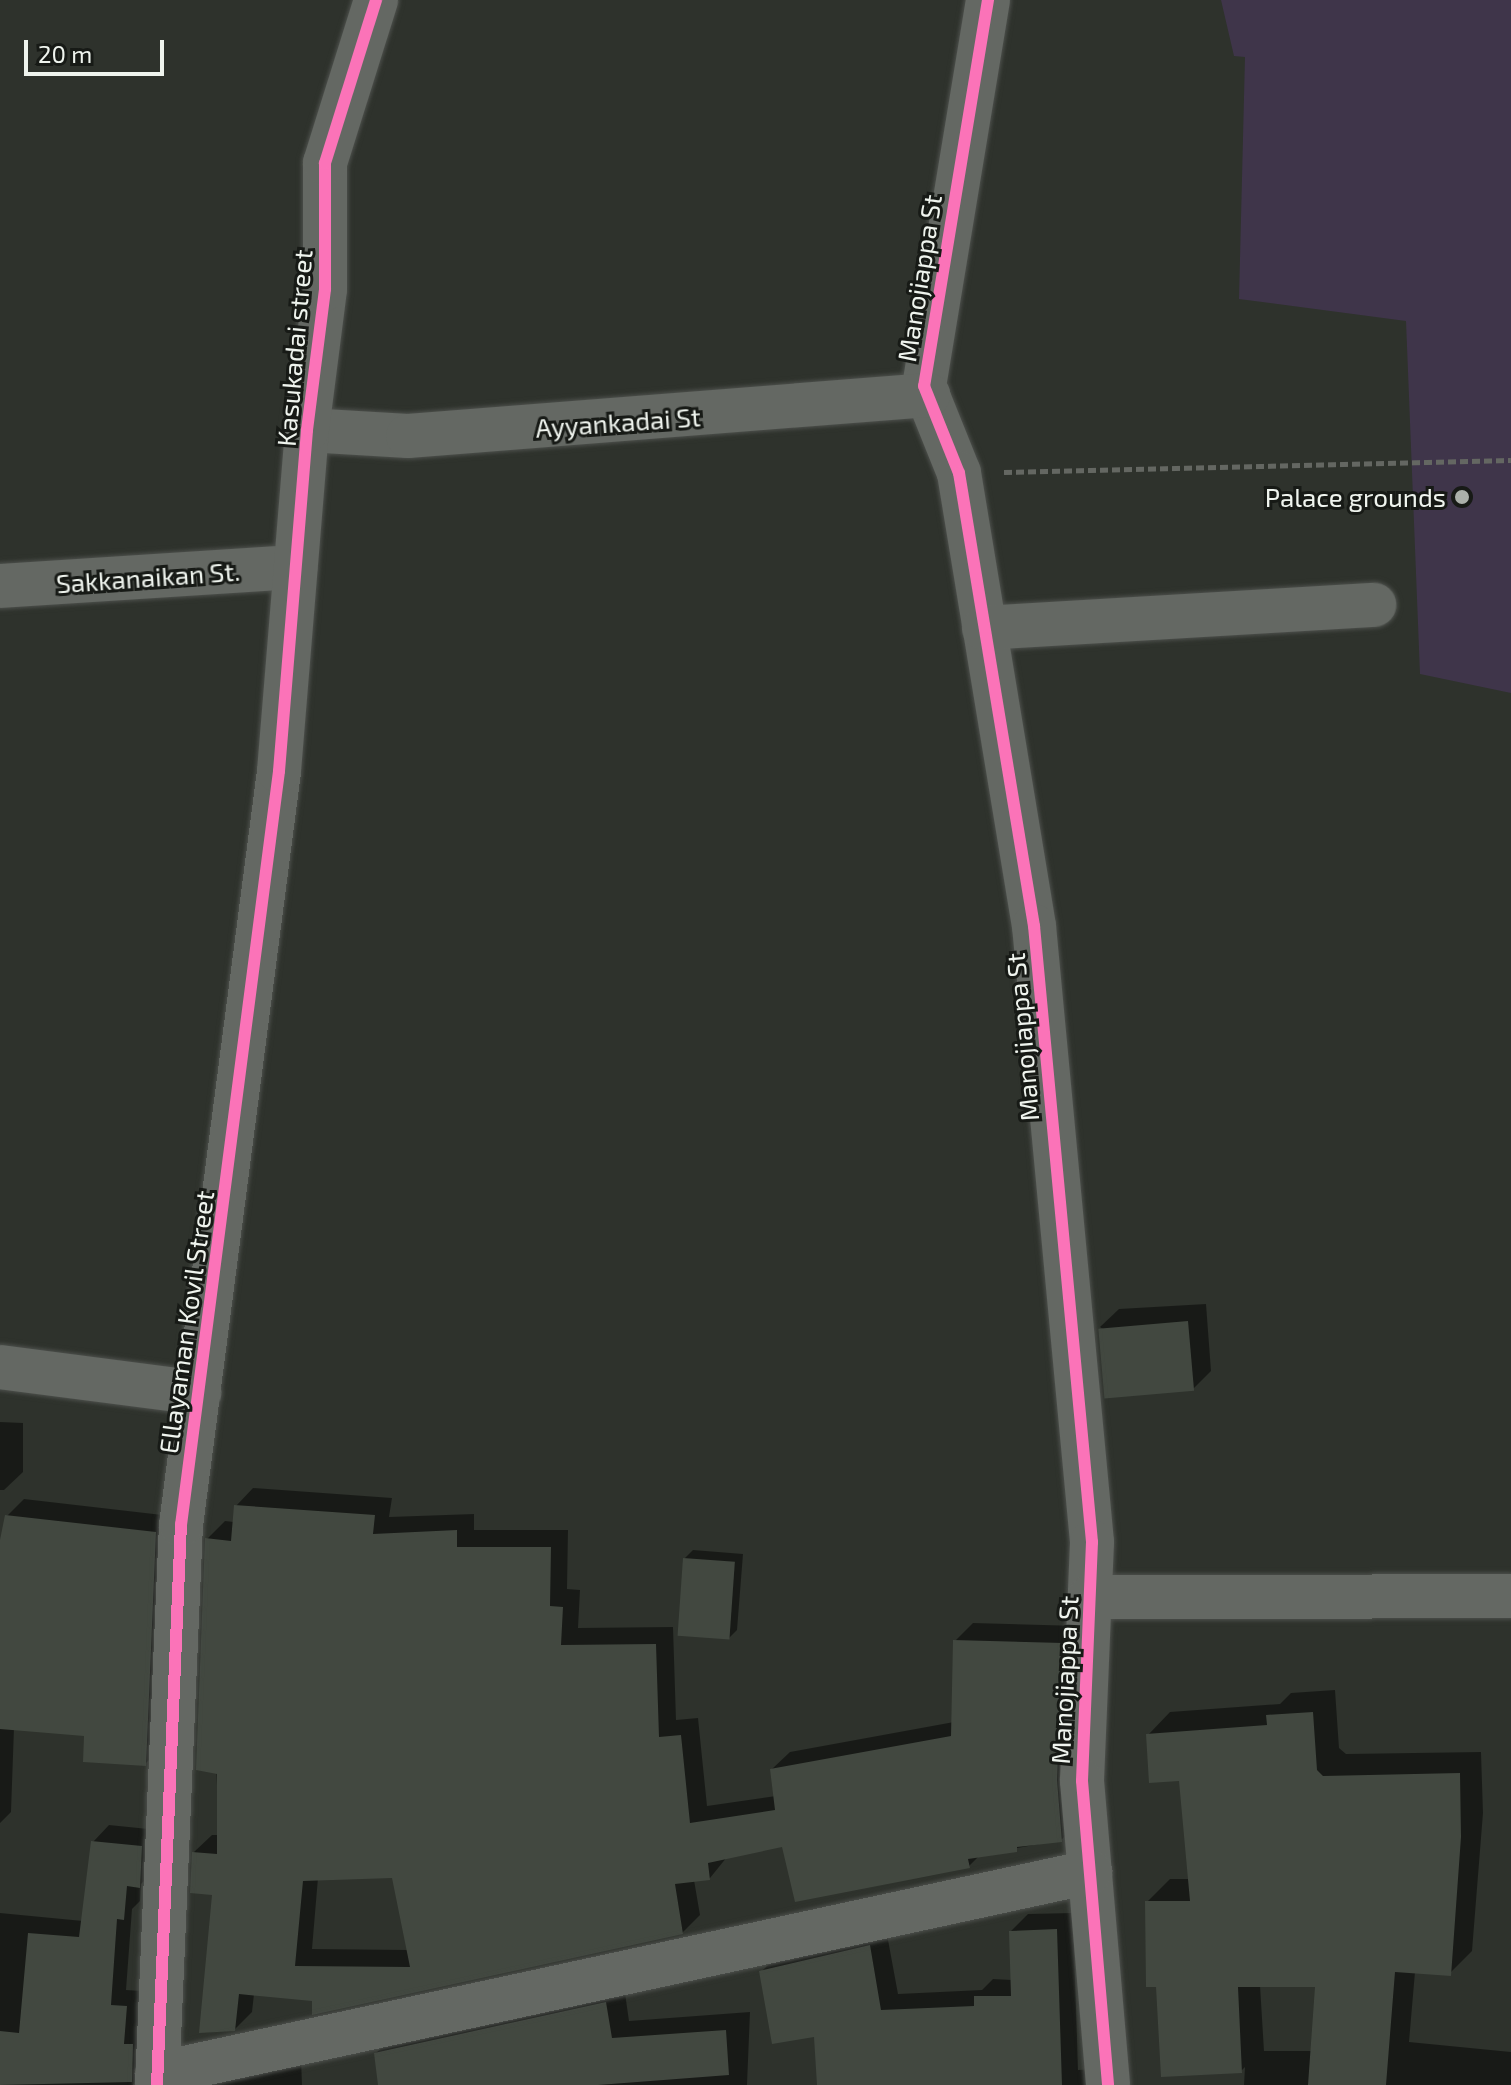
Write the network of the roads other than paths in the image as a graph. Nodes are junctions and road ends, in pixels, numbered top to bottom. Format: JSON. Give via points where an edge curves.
{"nodes":[{"id":1,"x":376,"y":0,"type":"edge"},
{"id":2,"x":988,"y":0,"type":"edge"},
{"id":3,"x":928,"y":395,"type":"junction"},
{"id":4,"x":306,"y":449,"type":"junction"},
{"id":5,"x":295,"y":567,"type":"junction"},
{"id":6,"x":0,"y":586,"type":"edge"},
{"id":7,"x":1374,"y":605,"type":"dead end"},
{"id":8,"x":984,"y":628,"type":"junction"},
{"id":9,"x":0,"y":1367,"type":"edge"},
{"id":10,"x":199,"y":1393,"type":"junction"},
{"id":11,"x":1511,"y":1596,"type":"edge"},
{"id":12,"x":1090,"y":1597,"type":"junction"},
{"id":13,"x":1090,"y":1872,"type":"junction"},
{"id":14,"x":157,"y":2080,"type":"edge"},
{"id":15,"x":1108,"y":2085,"type":"edge"}],
"edges":[{"from":1,"to":4,"type":"street","name":"Kasukadai street","via":[[325,163],[325,289]]},
{"from":2,"to":3,"type":"street","name":"Manojiappa St","via":[[924,386]]},
{"from":3,"to":4,"type":"street","name":"Ayyankadai St","via":[[408,436]]},
{"from":3,"to":8,"type":"street","name":"Manojiappa St","via":[[959,473]]},
{"from":4,"to":5,"type":"street","name":"Kasukadai street"},
{"from":5,"to":6,"type":"street","name":"Sakkanaikan St."},
{"from":5,"to":10,"type":"street","name":"Ellayaman Kovil Street","via":[[279,771]]},
{"from":7,"to":8,"type":"street"},
{"from":8,"to":12,"type":"street","name":"Manojiappa St","via":[[1034,926],[1092,1542]]},
{"from":9,"to":10,"type":"street"},
{"from":10,"to":14,"type":"street","name":"Ellayaman Kovil Street","via":[[181,1525]]},
{"from":11,"to":12,"type":"street"},
{"from":12,"to":13,"type":"street","name":"Manojiappa St","via":[[1082,1781]]},
{"from":13,"to":14,"type":"street"},
{"from":13,"to":15,"type":"street","name":"Manojiappa St"}]}
